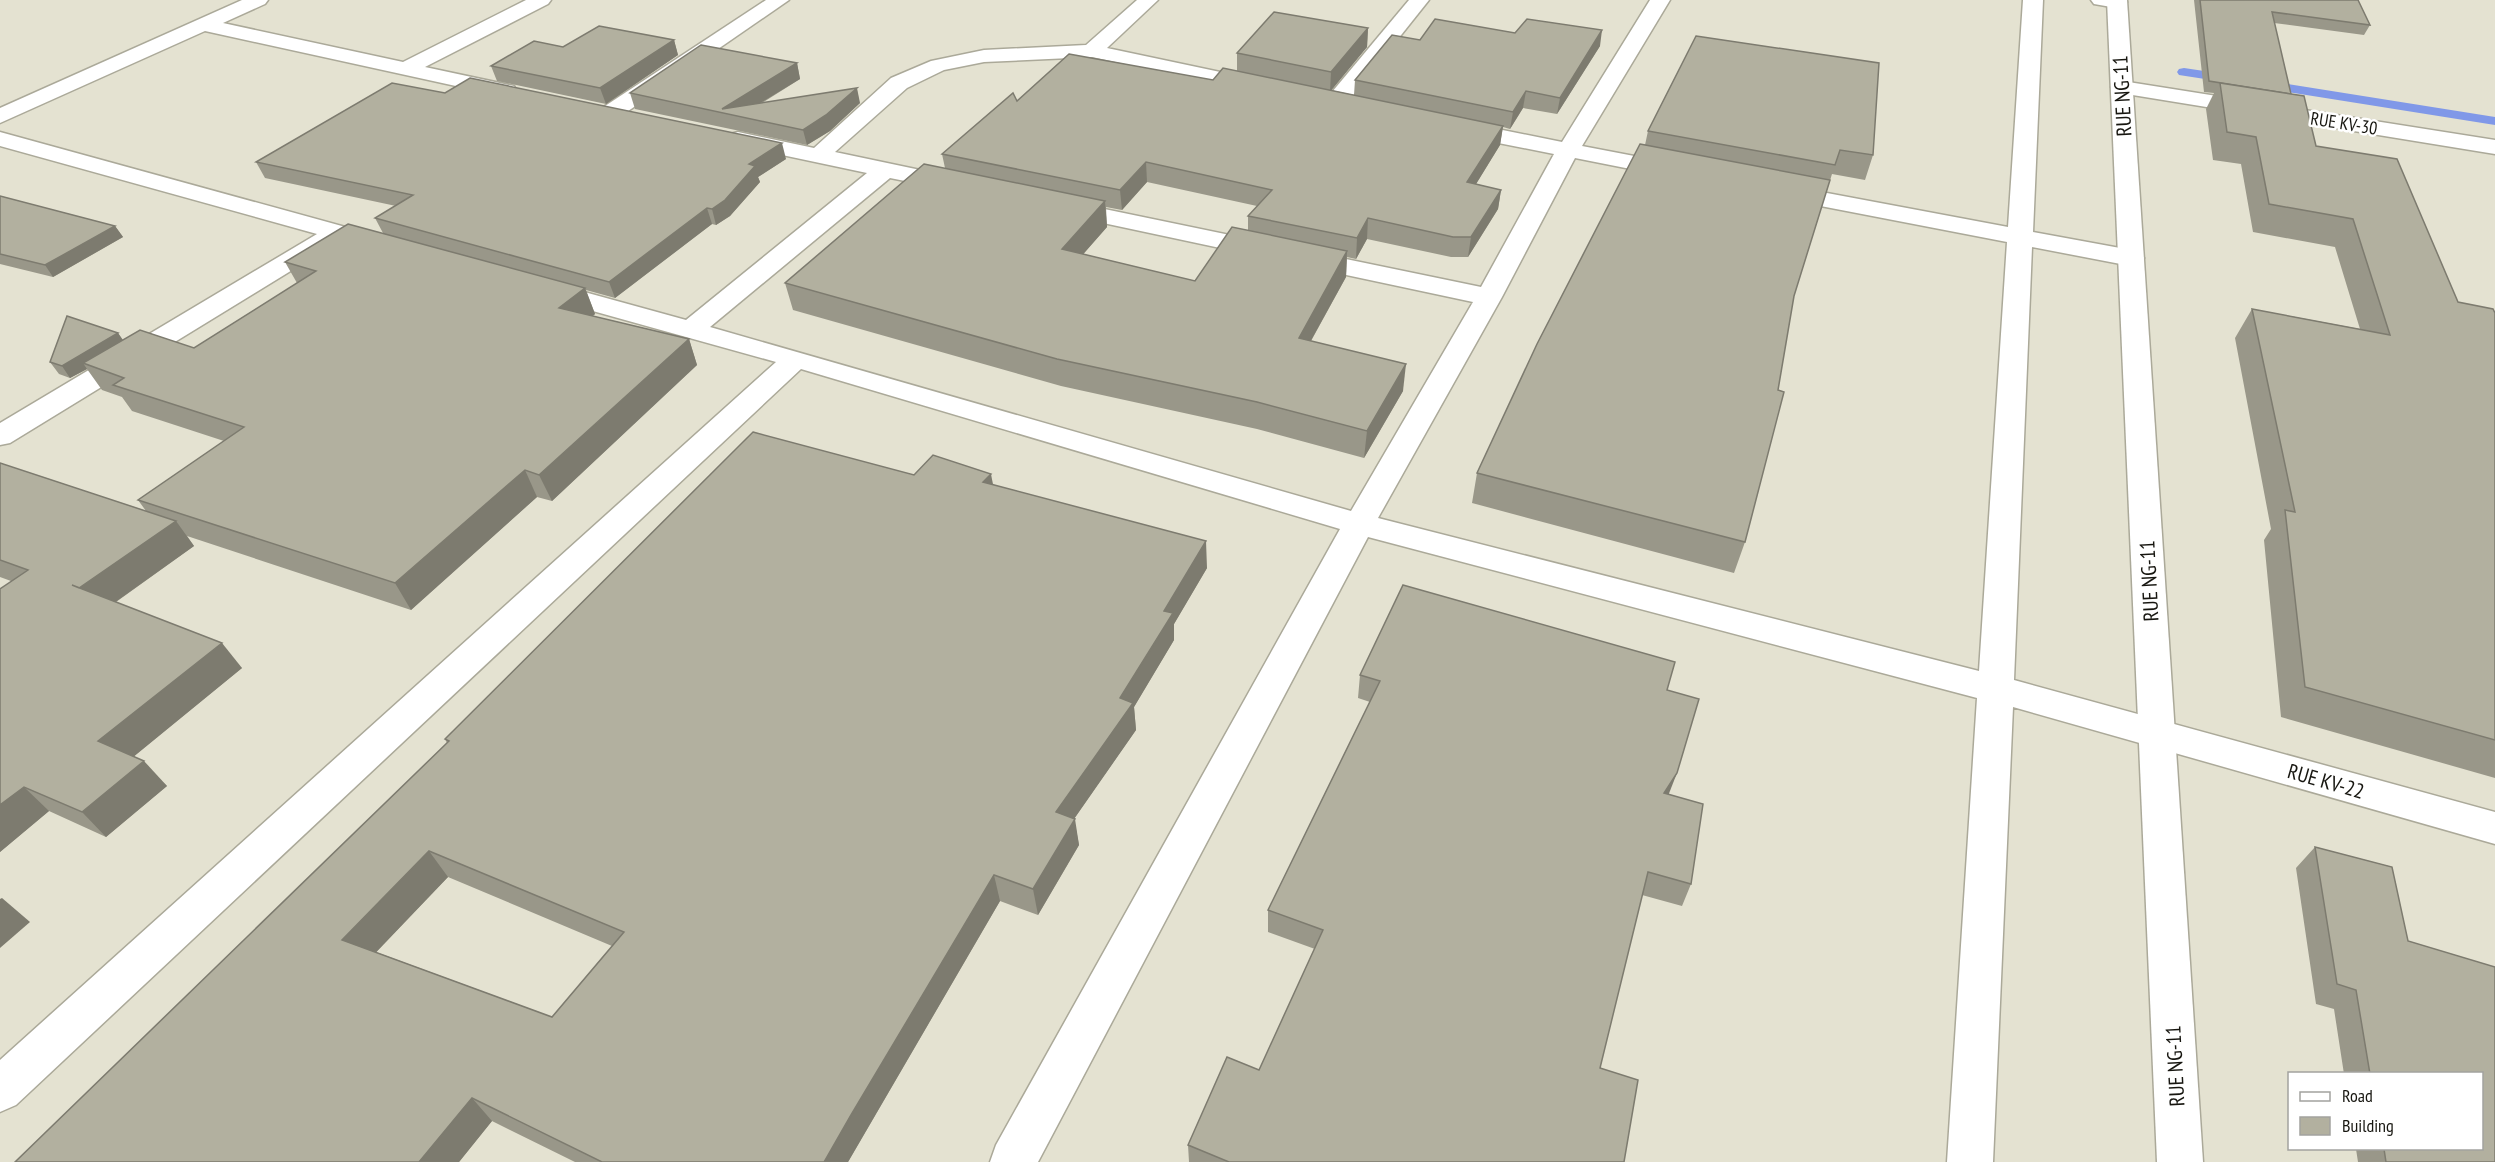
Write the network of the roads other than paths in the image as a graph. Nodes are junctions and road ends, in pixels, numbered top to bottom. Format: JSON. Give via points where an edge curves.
{"nodes":[{"id":1,"x":258,"y":0,"type":"edge"},
{"id":2,"x":541,"y":0,"type":"edge"},
{"id":3,"x":779,"y":0,"type":"edge"},
{"id":4,"x":1148,"y":0,"type":"edge"},
{"id":5,"x":1419,"y":0,"type":"edge"},
{"id":6,"x":1660,"y":0,"type":"edge"},
{"id":7,"x":2033,"y":0,"type":"edge"},
{"id":8,"x":2112,"y":1,"type":"edge"},
{"id":9,"x":203,"y":25,"type":"junction"},
{"id":10,"x":1092,"y":51,"type":"junction"},
{"id":11,"x":404,"y":70,"type":"junction"},
{"id":12,"x":2122,"y":87,"type":"junction"},
{"id":13,"x":1278,"y":90,"type":"edge"},
{"id":14,"x":530,"y":96,"type":"edge"},
{"id":15,"x":1312,"y":98,"type":"edge"},
{"id":16,"x":1335,"y":103,"type":"junction"},
{"id":17,"x":1359,"y":107,"type":"edge"},
{"id":18,"x":587,"y":108,"type":"edge"},
{"id":19,"x":610,"y":113,"type":"junction"},
{"id":20,"x":0,"y":116,"type":"edge"},
{"id":21,"x":645,"y":120,"type":"edge"},
{"id":22,"x":1440,"y":124,"type":"edge"},
{"id":23,"x":714,"y":134,"type":"edge"},
{"id":24,"x":0,"y":139,"type":"edge"},
{"id":25,"x":2495,"y":147,"type":"edge"},
{"id":26,"x":1568,"y":150,"type":"junction"},
{"id":27,"x":818,"y":156,"type":"junction"},
{"id":28,"x":885,"y":170,"type":"junction"},
{"id":29,"x":1695,"y":175,"type":"edge"},
{"id":30,"x":1753,"y":186,"type":"edge"},
{"id":31,"x":978,"y":189,"type":"edge"},
{"id":32,"x":1036,"y":201,"type":"edge"},
{"id":33,"x":338,"y":232,"type":"junction"},
{"id":34,"x":2020,"y":237,"type":"junction"},
{"id":35,"x":406,"y":251,"type":"edge"},
{"id":36,"x":2131,"y":258,"type":"junction"},
{"id":37,"x":520,"y":282,"type":"edge"},
{"id":38,"x":1489,"y":297,"type":"junction"},
{"id":39,"x":691,"y":329,"type":"junction"},
{"id":40,"x":796,"y":358,"type":"junction"},
{"id":41,"x":0,"y":436,"type":"edge"},
{"id":42,"x":1359,"y":524,"type":"junction"},
{"id":43,"x":1996,"y":690,"type":"junction"},
{"id":44,"x":2157,"y":734,"type":"junction"},
{"id":45,"x":2495,"y":828,"type":"edge"},
{"id":46,"x":0,"y":1090,"type":"edge"},
{"id":47,"x":1013,"y":1162,"type":"edge"},
{"id":48,"x":1970,"y":1162,"type":"edge"},
{"id":49,"x":2180,"y":1162,"type":"edge"}],
"edges":[{"from":1,"to":9,"type":"street"},
{"from":2,"to":11,"type":"street"},
{"from":3,"to":19,"type":"street"},
{"from":4,"to":10,"type":"street"},
{"from":5,"to":16,"type":"street"},
{"from":6,"to":26,"type":"street"},
{"from":7,"to":34,"type":"street"},
{"from":8,"to":12,"type":"street","name":"RUE NG-11"},
{"from":9,"to":11,"type":"street"},
{"from":9,"to":20,"type":"street"},
{"from":10,"to":13,"type":"street"},
{"from":10,"to":27,"type":"street","via":[[984,56],[938,65],[900,83]]},
{"from":11,"to":14,"type":"street"},
{"from":12,"to":25,"type":"street","name":"RUE KV-30"},
{"from":12,"to":36,"type":"street","name":"RUE NG-11"},
{"from":15,"to":16,"type":"street"},
{"from":16,"to":17,"type":"street"},
{"from":18,"to":19,"type":"street"},
{"from":19,"to":21,"type":"street"},
{"from":22,"to":26,"type":"street"},
{"from":23,"to":27,"type":"street"},
{"from":24,"to":33,"type":"street"},
{"from":26,"to":29,"type":"street"},
{"from":26,"to":38,"type":"street"},
{"from":27,"to":28,"type":"street"},
{"from":28,"to":31,"type":"street"},
{"from":28,"to":39,"type":"street"},
{"from":30,"to":34,"type":"street"},
{"from":32,"to":38,"type":"street"},
{"from":33,"to":35,"type":"street"},
{"from":33,"to":41,"type":"street"},
{"from":34,"to":36,"type":"street"},
{"from":34,"to":43,"type":"street"},
{"from":36,"to":44,"type":"street","name":"RUE NG-11"},
{"from":37,"to":39,"type":"street","name":"RUE KV-22"},
{"from":38,"to":42,"type":"street"},
{"from":39,"to":40,"type":"street","name":"RUE KV-22"},
{"from":40,"to":42,"type":"street","name":"RUE KV-22"},
{"from":40,"to":46,"type":"street"},
{"from":42,"to":43,"type":"street","name":"RUE KV-22"},
{"from":42,"to":47,"type":"street"},
{"from":43,"to":44,"type":"street","name":"RUE KV-22"},
{"from":43,"to":48,"type":"street"},
{"from":44,"to":45,"type":"street","name":"RUE KV-22"},
{"from":44,"to":49,"type":"street","name":"RUE NG-11"}]}
